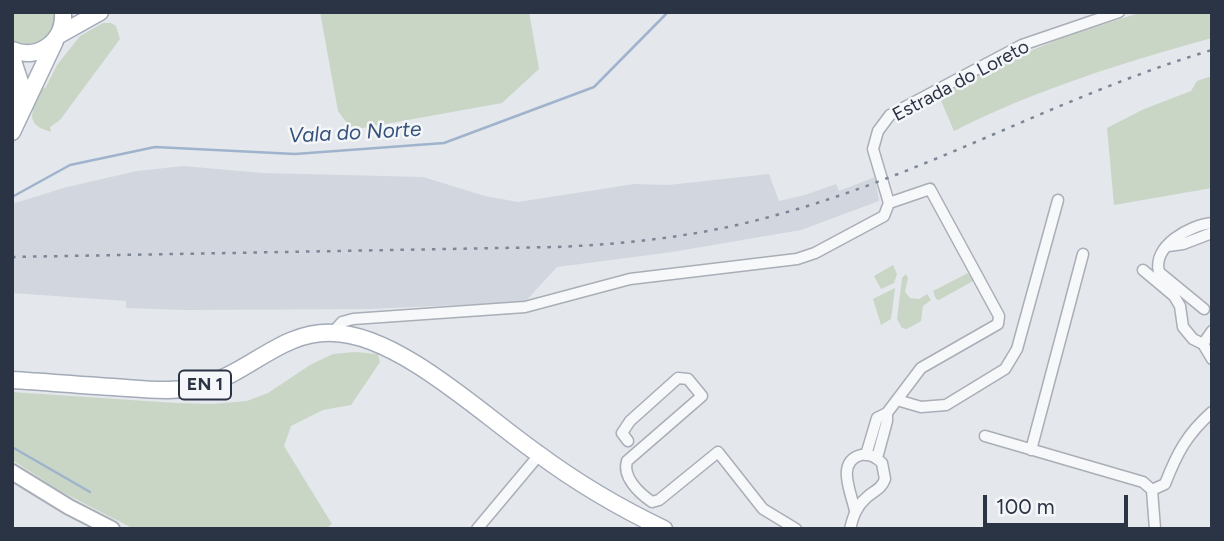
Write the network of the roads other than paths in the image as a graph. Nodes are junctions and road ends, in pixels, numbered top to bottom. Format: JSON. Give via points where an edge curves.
{"nodes":[{"id":1,"x":63,"y":12,"type":"edge"},
{"id":2,"x":100,"y":12,"type":"edge"},
{"id":3,"x":1119,"y":12,"type":"edge"},
{"id":4,"x":57,"y":38,"type":"junction"},
{"id":5,"x":12,"y":50,"type":"edge"},
{"id":6,"x":12,"y":58,"type":"edge"},
{"id":7,"x":14,"y":128,"type":"edge"},
{"id":8,"x":1058,"y":200,"type":"dead end"},
{"id":9,"x":890,"y":204,"type":"junction"},
{"id":10,"x":1212,"y":223,"type":"edge"},
{"id":11,"x":1212,"y":233,"type":"edge"},
{"id":12,"x":1167,"y":246,"type":"junction"},
{"id":13,"x":1083,"y":254,"type":"dead end"},
{"id":14,"x":1143,"y":270,"type":"dead end"},
{"id":15,"x":1208,"y":309,"type":"edge"},
{"id":16,"x":1182,"y":314,"type":"junction"},
{"id":17,"x":1212,"y":331,"type":"edge"},
{"id":18,"x":333,"y":332,"type":"junction"},
{"id":19,"x":1203,"y":345,"type":"junction"},
{"id":20,"x":1212,"y":359,"type":"edge"},
{"id":21,"x":12,"y":380,"type":"edge"},
{"id":22,"x":897,"y":400,"type":"junction"},
{"id":23,"x":1212,"y":412,"type":"edge"},
{"id":24,"x":887,"y":413,"type":"junction"},
{"id":25,"x":985,"y":436,"type":"dead end"},
{"id":26,"x":628,"y":441,"type":"dead end"},
{"id":27,"x":1031,"y":450,"type":"junction"},
{"id":28,"x":866,"y":454,"type":"junction"},
{"id":29,"x":539,"y":455,"type":"junction"},
{"id":30,"x":877,"y":458,"type":"junction"},
{"id":31,"x":12,"y":472,"type":"edge"},
{"id":32,"x":1152,"y":490,"type":"junction"},
{"id":33,"x":855,"y":511,"type":"junction"},
{"id":34,"x":112,"y":529,"type":"edge"},
{"id":35,"x":477,"y":529,"type":"edge"},
{"id":36,"x":664,"y":529,"type":"edge"},
{"id":37,"x":796,"y":529,"type":"edge"},
{"id":38,"x":850,"y":529,"type":"edge"},
{"id":39,"x":1155,"y":529,"type":"edge"}],
"edges":[{"from":1,"to":4,"type":"main road"},
{"from":2,"to":4,"type":"main road"},
{"from":3,"to":9,"type":"street","name":"Estrada do Loreto","via":[[1022,45],[890,115],[878,131],[873,149]]},
{"from":4,"to":5,"type":"main road","via":[[41,51]]},
{"from":4,"to":7,"type":"main road"},
{"from":6,"to":7,"type":"main road","via":[[20,82]]},
{"from":8,"to":22,"type":"street","via":[[1017,349],[1004,369],[946,405],[921,407]]},
{"from":9,"to":18,"type":"street","via":[[884,216],[797,259],[630,279],[525,307],[353,319]]},
{"from":9,"to":22,"type":"street","via":[[930,190],[999,316],[998,324],[921,369]]},
{"from":10,"to":12,"type":"street","via":[[1178,236]]},
{"from":11,"to":12,"type":"street"},
{"from":12,"to":15,"type":"street","via":[[1160,254],[1158,272]]},
{"from":13,"to":27,"type":"street"},
{"from":14,"to":16,"type":"street","via":[[1174,296]]},
{"from":15,"to":16,"type":"street"},
{"from":16,"to":19,"type":"street","via":[[1183,327]]},
{"from":17,"to":19,"type":"street"},
{"from":18,"to":21,"type":"main road","number":"EN 1","via":[[296,337],[221,379],[181,390]]},
{"from":18,"to":29,"type":"main road","number":"EN 1","via":[[361,338],[416,364]]},
{"from":19,"to":20,"type":"street"},
{"from":22,"to":24,"type":"street"},
{"from":23,"to":32,"type":"street","via":[[1194,427],[1166,484]]},
{"from":24,"to":28,"type":"street","via":[[877,418]]},
{"from":24,"to":30,"type":"street"},
{"from":25,"to":27,"type":"street"},
{"from":26,"to":37,"type":"street","via":[[622,433],[630,421],[678,378],[688,379],[702,396],[627,461],[626,475],[652,502],[718,452],[763,509]]},
{"from":27,"to":32,"type":"street","via":[[1143,482]]},
{"from":28,"to":30,"type":"street"},
{"from":28,"to":33,"type":"street","via":[[854,458],[846,469]]},
{"from":29,"to":35,"type":"street"},
{"from":29,"to":36,"type":"main road","number":"EN 1"},
{"from":30,"to":33,"type":"street","via":[[884,468],[883,485]]},
{"from":31,"to":34,"type":"street"},
{"from":32,"to":39,"type":"street"},
{"from":33,"to":38,"type":"street"}]}
